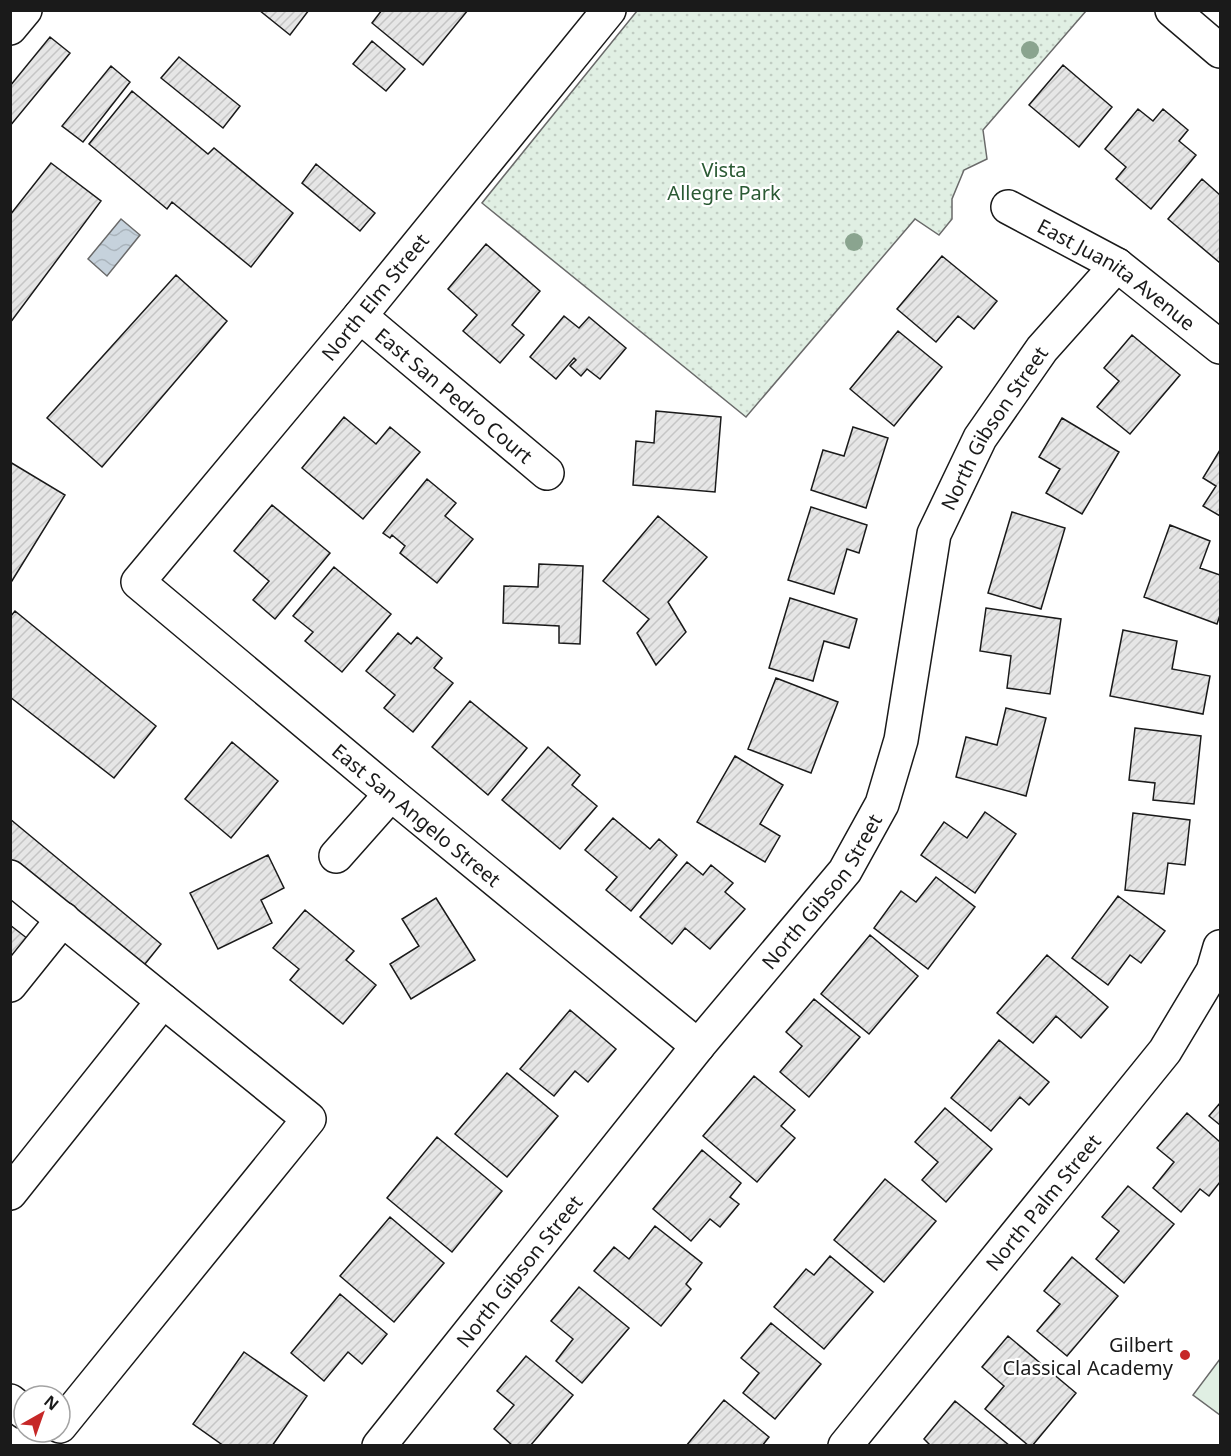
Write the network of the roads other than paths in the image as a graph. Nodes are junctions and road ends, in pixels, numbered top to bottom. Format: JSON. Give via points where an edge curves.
{"nodes":[{"id":1,"x":24,"y":10,"type":"edge"},
{"id":2,"x":609,"y":10,"type":"edge"},
{"id":3,"x":1172,"y":10,"type":"edge"},
{"id":4,"x":10,"y":28,"type":"edge"},
{"id":5,"x":1221,"y":51,"type":"edge"},
{"id":6,"x":1008,"y":207,"type":"dead end"},
{"id":7,"x":1117,"y":265,"type":"junction"},
{"id":8,"x":360,"y":316,"type":"junction"},
{"id":9,"x":1221,"y":347,"type":"edge"},
{"id":10,"x":547,"y":473,"type":"dead end"},
{"id":11,"x":138,"y":582,"type":"joint"},
{"id":12,"x":391,"y":794,"type":"junction"},
{"id":13,"x":336,"y":856,"type":"dead end"},
{"id":14,"x":12,"y":882,"type":"edge"},
{"id":15,"x":63,"y":920,"type":"junction"},
{"id":16,"x":1221,"y":947,"type":"edge"},
{"id":17,"x":10,"y":985,"type":"edge"},
{"id":18,"x":163,"y":1001,"type":"junction"},
{"id":19,"x":698,"y":1046,"type":"junction"},
{"id":20,"x":10,"y":1193,"type":"edge"},
{"id":21,"x":72,"y":1411,"type":"edge"},
{"id":22,"x":379,"y":1446,"type":"edge"},
{"id":23,"x":845,"y":1446,"type":"edge"}],
"edges":[{"from":1,"to":4,"type":"street"},
{"from":2,"to":8,"type":"street","name":"North Elm Street"},
{"from":3,"to":5,"type":"street"},
{"from":6,"to":7,"type":"street","name":"East Juanita Avenue"},
{"from":7,"to":9,"type":"street","name":"East Juanita Avenue"},
{"from":7,"to":19,"type":"street","name":"North Gibson Street","via":[[1042,349],[980,438],[934,534],[901,740],[882,804],[845,871]]},
{"from":8,"to":10,"type":"street","name":"East San Pedro Court"},
{"from":8,"to":11,"type":"street","name":"North Elm Street"},
{"from":11,"to":12,"type":"street","name":"East San Angelo Street"},
{"from":12,"to":13,"type":"street"},
{"from":12,"to":19,"type":"street","name":"East San Angelo Street"},
{"from":14,"to":15,"type":"street"},
{"from":15,"to":17,"type":"street"},
{"from":15,"to":18,"type":"street"},
{"from":16,"to":23,"type":"street","name":"North Palm Street","via":[[1213,971],[1165,1051]]},
{"from":18,"to":20,"type":"street"},
{"from":18,"to":21,"type":"street","via":[[309,1119]]},
{"from":19,"to":22,"type":"street","name":"North Gibson Street"}]}
